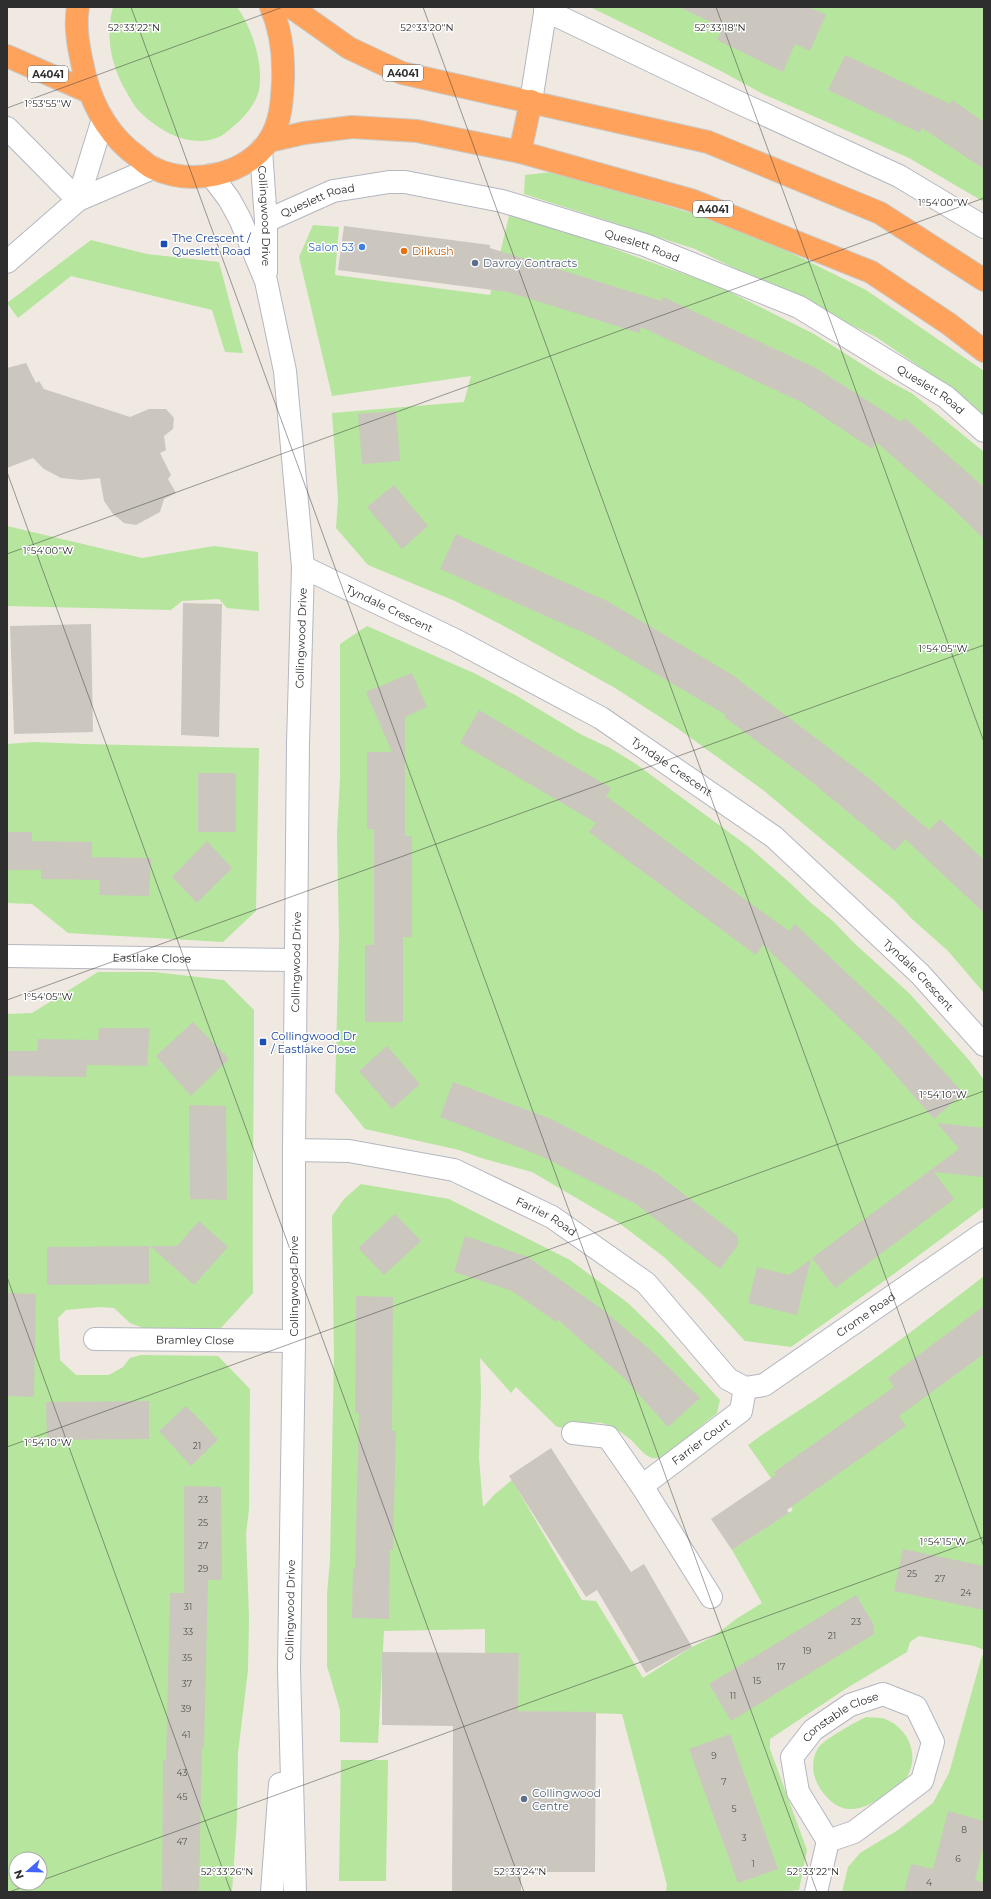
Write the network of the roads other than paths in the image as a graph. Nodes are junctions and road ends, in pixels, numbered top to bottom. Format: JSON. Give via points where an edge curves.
{"nodes":[{"id":1,"x":78,"y":7,"type":"edge"},
{"id":2,"x":270,"y":7,"type":"edge"},
{"id":3,"x":291,"y":7,"type":"edge"},
{"id":4,"x":546,"y":8,"type":"edge"},
{"id":5,"x":7,"y":56,"type":"edge"},
{"id":6,"x":89,"y":92,"type":"junction"},
{"id":7,"x":531,"y":101,"type":"junction"},
{"id":8,"x":103,"y":120,"type":"junction"},
{"id":9,"x":7,"y":128,"type":"edge"},
{"id":10,"x":265,"y":145,"type":"junction"},
{"id":11,"x":520,"y":152,"type":"junction"},
{"id":12,"x":153,"y":168,"type":"junction"},
{"id":13,"x":211,"y":175,"type":"junction"},
{"id":14,"x":78,"y":200,"type":"junction"},
{"id":15,"x":266,"y":221,"type":"junction"},
{"id":16,"x":984,"y":227,"type":"edge"},
{"id":17,"x":7,"y":262,"type":"edge"},
{"id":18,"x":984,"y":280,"type":"edge"},
{"id":19,"x":266,"y":281,"type":"junction"},
{"id":20,"x":984,"y":351,"type":"edge"},
{"id":21,"x":984,"y":431,"type":"edge"},
{"id":22,"x":303,"y":567,"type":"junction"},
{"id":23,"x":7,"y":956,"type":"edge"},
{"id":24,"x":296,"y":960,"type":"junction"},
{"id":25,"x":984,"y":1046,"type":"edge"},
{"id":26,"x":294,"y":1150,"type":"junction"},
{"id":27,"x":984,"y":1233,"type":"edge"},
{"id":28,"x":95,"y":1339,"type":"dead end"},
{"id":29,"x":294,"y":1341,"type":"junction"},
{"id":30,"x":744,"y":1388,"type":"junction"},
{"id":31,"x":573,"y":1433,"type":"dead end"},
{"id":32,"x":642,"y":1486,"type":"junction"},
{"id":33,"x":710,"y":1597,"type":"dead end"},
{"id":34,"x":288,"y":1669,"type":"junction"},
{"id":35,"x":828,"y":1841,"type":"junction"},
{"id":36,"x":272,"y":1892,"type":"edge"},
{"id":37,"x":295,"y":1892,"type":"edge"},
{"id":38,"x":816,"y":1892,"type":"edge"}],
"edges":[{"from":1,"to":6,"type":"highway","via":[[77,32]]},
{"from":2,"to":10,"type":"highway","via":[[281,39],[284,71],[278,121]]},
{"from":3,"to":7,"type":"highway","number":"A4041","via":[[348,48],[402,73]]},
{"from":4,"to":7,"type":"street"},
{"from":4,"to":16,"type":"street","via":[[731,99],[899,176]]},
{"from":5,"to":6,"type":"highway","number":"A4041"},
{"from":6,"to":8,"type":"highway"},
{"from":7,"to":11,"type":"highway"},
{"from":7,"to":18,"type":"highway","number":"A4041","via":[[708,142],[880,213]]},
{"from":8,"to":12,"type":"highway","via":[[114,137]]},
{"from":8,"to":14,"type":"street"},
{"from":9,"to":14,"type":"street"},
{"from":10,"to":11,"type":"highway","number":"A4041","via":[[304,133],[352,127],[417,131]]},
{"from":10,"to":13,"type":"highway","via":[[247,162]]},
{"from":10,"to":15,"type":"street","name":"Collingwood Drive"},
{"from":11,"to":20,"type":"highway","number":"A4041","via":[[691,200],[871,272],[949,324]]},
{"from":12,"to":13,"type":"highway","via":[[183,178]]},
{"from":12,"to":14,"type":"street"},
{"from":13,"to":19,"type":"street","name":"Collingwood Drive","via":[[240,219]]},
{"from":14,"to":17,"type":"street"},
{"from":15,"to":19,"type":"street","name":"Collingwood Drive"},
{"from":15,"to":21,"type":"street","name":"Queslett Road","via":[[333,191],[389,182],[404,182],[502,201],[646,245],[799,307],[946,397]]},
{"from":19,"to":22,"type":"street","name":"Collingwood Drive","via":[[285,371]]},
{"from":22,"to":24,"type":"street","name":"Collingwood Drive"},
{"from":22,"to":25,"type":"street","name":"Tyndale Crescent","via":[[457,641],[601,718],[774,837],[920,974]]},
{"from":23,"to":24,"type":"street","name":"Eastlake Close"},
{"from":24,"to":26,"type":"street","name":"Collingwood Drive"},
{"from":26,"to":29,"type":"street","name":"Collingwood Drive"},
{"from":26,"to":30,"type":"street","name":"Farrier Road","via":[[349,1151],[454,1170],[552,1217],[646,1283],[728,1379]]},
{"from":27,"to":30,"type":"street","name":"Crome Road","via":[[764,1385]]},
{"from":28,"to":29,"type":"street","name":"Bramley Close"},
{"from":29,"to":34,"type":"street","name":"Collingwood Drive"},
{"from":30,"to":32,"type":"street","name":"Farrier Court","via":[[741,1412]]},
{"from":31,"to":32,"type":"street","via":[[608,1437]]},
{"from":32,"to":33,"type":"street"},
{"from":34,"to":36,"type":"street","name":"Collingwood Drive"},
{"from":34,"to":37,"type":"street","name":"Collingwood Drive"},
{"from":35,"to":35,"type":"street","name":"Constable Close","via":[[798,1792],[792,1757],[813,1730],[850,1705],[883,1694],[916,1707],[934,1742],[922,1781],[854,1832]]},
{"from":35,"to":38,"type":"street"}]}
